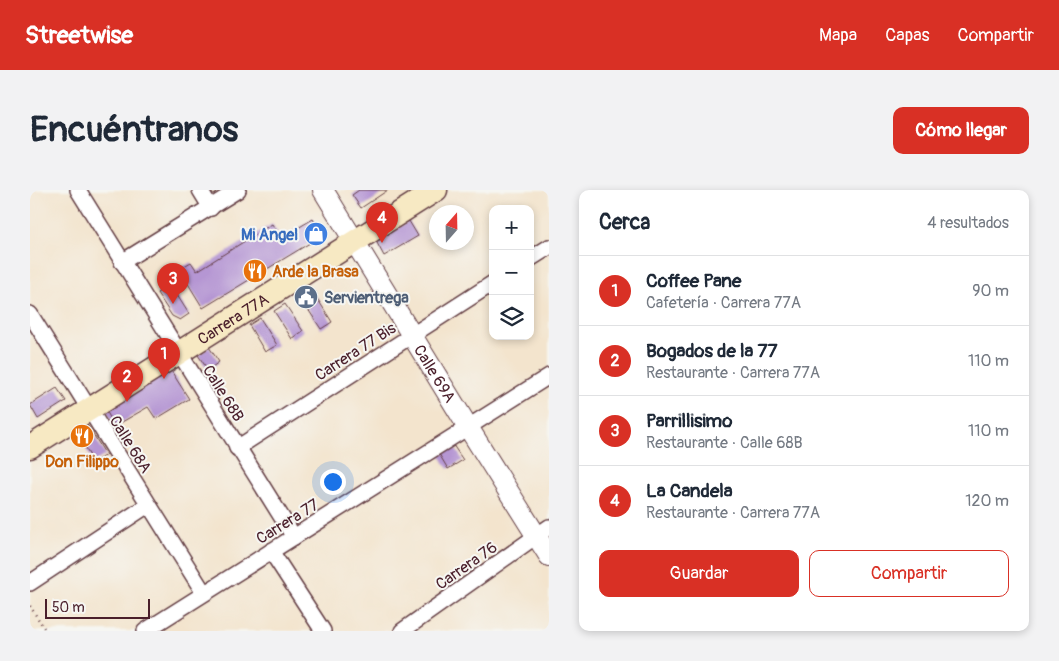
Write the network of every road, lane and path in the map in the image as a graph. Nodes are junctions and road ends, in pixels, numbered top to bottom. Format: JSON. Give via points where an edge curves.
{"nodes":[{"id":1,"x":78,"y":190,"type":"edge"},
{"id":2,"x":200,"y":190,"type":"edge"},
{"id":3,"x":238,"y":190,"type":"edge"},
{"id":4,"x":323,"y":190,"type":"edge"},
{"id":5,"x":436,"y":190,"type":"edge"},
{"id":6,"x":211,"y":208,"type":"junction"},
{"id":7,"x":354,"y":242,"type":"junction"},
{"id":8,"x":549,"y":247,"type":"edge"},
{"id":9,"x":534,"y":256,"type":"edge"},
{"id":10,"x":122,"y":262,"type":"junction"},
{"id":11,"x":489,"y":286,"type":"edge"},
{"id":12,"x":30,"y":314,"type":"edge"},
{"id":13,"x":412,"y":335,"type":"junction"},
{"id":14,"x":178,"y":353,"type":"junction"},
{"id":15,"x":549,"y":376,"type":"edge"},
{"id":16,"x":89,"y":410,"type":"junction"},
{"id":17,"x":468,"y":428,"type":"junction"},
{"id":18,"x":30,"y":447,"type":"edge"},
{"id":19,"x":237,"y":448,"type":"junction"},
{"id":20,"x":148,"y":504,"type":"junction"},
{"id":21,"x":543,"y":532,"type":"edge"},
{"id":22,"x":294,"y":537,"type":"junction"},
{"id":23,"x":271,"y":551,"type":"junction"},
{"id":24,"x":549,"y":556,"type":"edge"},
{"id":25,"x":30,"y":583,"type":"edge"},
{"id":26,"x":204,"y":593,"type":"junction"},
{"id":27,"x":30,"y":606,"type":"edge"},
{"id":28,"x":46,"y":631,"type":"edge"},
{"id":29,"x":145,"y":631,"type":"edge"},
{"id":30,"x":323,"y":631,"type":"edge"},
{"id":31,"x":402,"y":631,"type":"edge"}],
"edges":[{"from":1,"to":10,"type":"street","name":"Calle 68B"},
{"from":2,"to":6,"type":"street"},
{"from":3,"to":6,"type":"street"},
{"from":4,"to":7,"type":"street","name":"Calle 69A"},
{"from":5,"to":7,"type":"main road","name":"Carrera 77A"},
{"from":6,"to":10,"type":"street"},
{"from":7,"to":13,"type":"street","name":"Calle 69A"},
{"from":7,"to":14,"type":"main road","name":"Carrera 77A"},
{"from":8,"to":9,"type":"street"},
{"from":10,"to":14,"type":"street","name":"Calle 68B"},
{"from":11,"to":13,"type":"street","name":"Carrera 77 Bis"},
{"from":12,"to":16,"type":"street","name":"Calle 68A"},
{"from":13,"to":17,"type":"street","name":"Calle 69A"},
{"from":13,"to":19,"type":"street","name":"Carrera 77 Bis"},
{"from":14,"to":16,"type":"main road","name":"Carrera 77A"},
{"from":14,"to":19,"type":"street","name":"Calle 68B"},
{"from":15,"to":17,"type":"street","name":"Carrera 77"},
{"from":16,"to":18,"type":"main road","name":"Carrera 77A"},
{"from":16,"to":20,"type":"street","name":"Calle 68A"},
{"from":17,"to":21,"type":"street","name":"Calle 69A"},
{"from":17,"to":22,"type":"street","name":"Carrera 77"},
{"from":19,"to":22,"type":"street","name":"Calle 68B"},
{"from":20,"to":25,"type":"street"},
{"from":20,"to":26,"type":"street","name":"Calle 68A"},
{"from":21,"to":24,"type":"street","name":"Calle 69A"},
{"from":21,"to":31,"type":"street","name":"Carrera 76"},
{"from":22,"to":23,"type":"street","name":"Carrera 77"},
{"from":23,"to":26,"type":"street","name":"Carrera 77"},
{"from":23,"to":30,"type":"street"},
{"from":26,"to":29,"type":"street","name":"Carrera 77"},
{"from":27,"to":28,"type":"path"}]}
